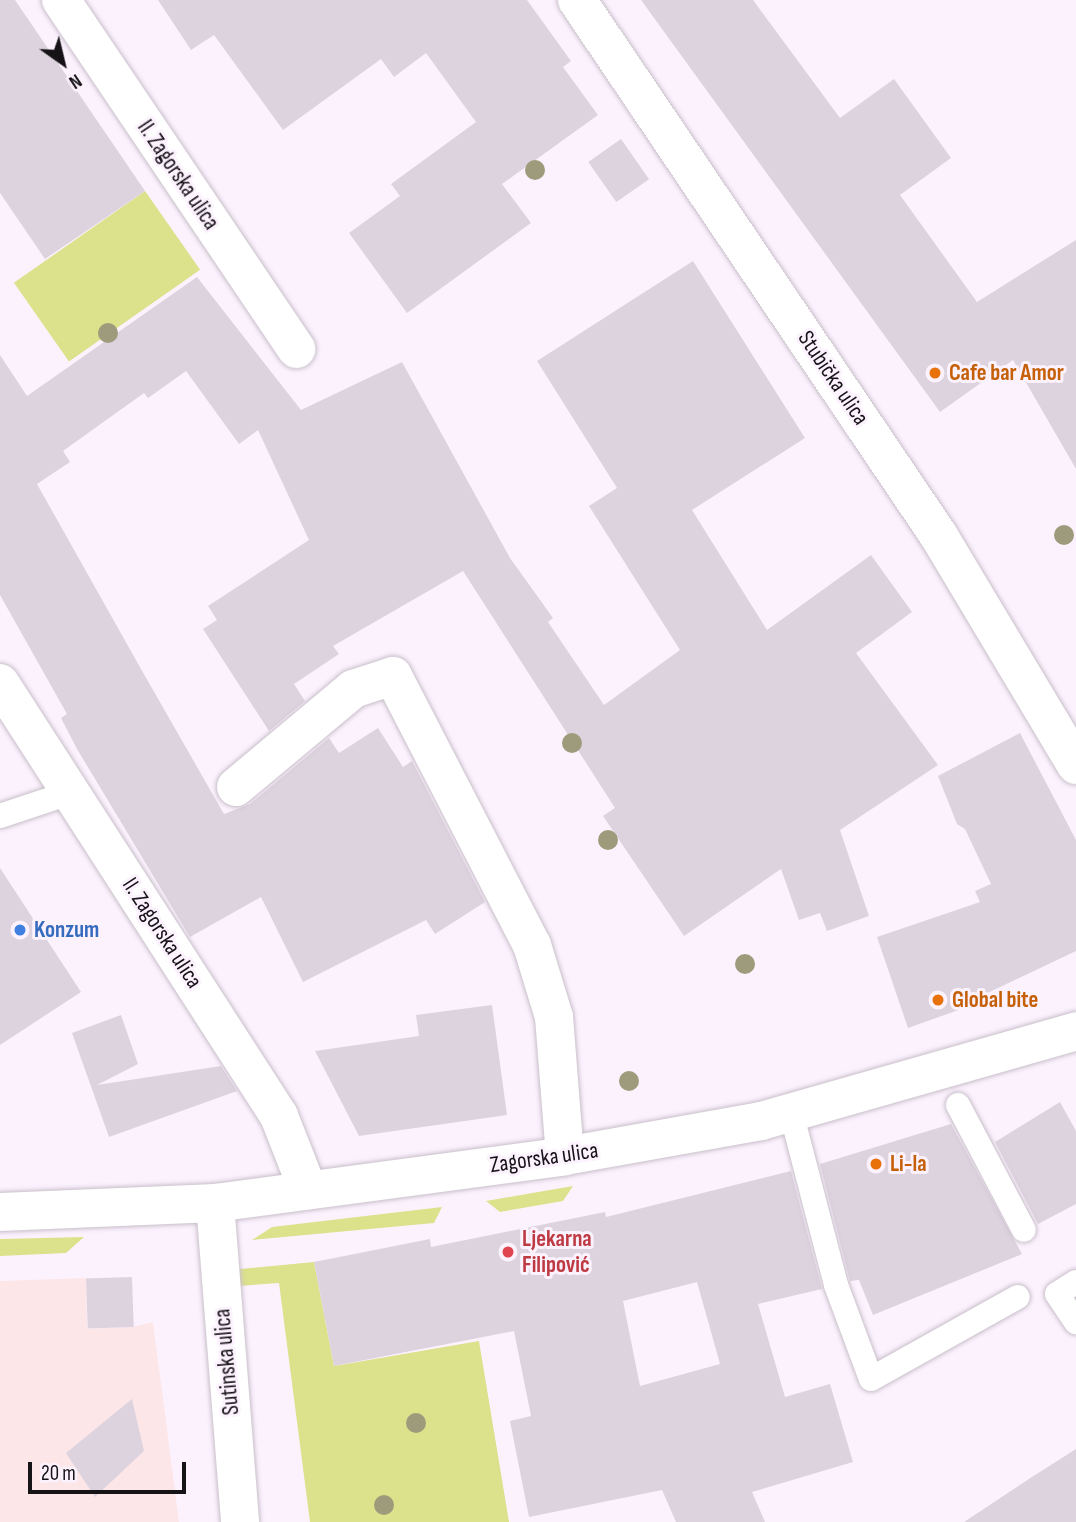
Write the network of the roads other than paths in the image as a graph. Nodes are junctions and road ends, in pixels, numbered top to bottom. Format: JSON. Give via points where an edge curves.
{"nodes":[{"id":1,"x":61,"y":0,"type":"edge"},
{"id":2,"x":577,"y":0,"type":"edge"},
{"id":3,"x":296,"y":349,"type":"dead end"},
{"id":4,"x":0,"y":683,"type":"edge"},
{"id":5,"x":1076,"y":765,"type":"edge"},
{"id":6,"x":236,"y":787,"type":"dead end"},
{"id":7,"x":72,"y":792,"type":"junction"},
{"id":8,"x":0,"y":816,"type":"edge"},
{"id":9,"x":1076,"y":1031,"type":"edge"},
{"id":10,"x":958,"y":1105,"type":"dead end"},
{"id":11,"x":791,"y":1112,"type":"junction"},
{"id":12,"x":565,"y":1156,"type":"junction"},
{"id":13,"x":308,"y":1191,"type":"junction"},
{"id":14,"x":215,"y":1203,"type":"junction"},
{"id":15,"x":0,"y":1212,"type":"edge"},
{"id":16,"x":1024,"y":1230,"type":"dead end"},
{"id":17,"x":1076,"y":1282,"type":"edge"},
{"id":18,"x":1018,"y":1297,"type":"dead end"},
{"id":19,"x":1076,"y":1322,"type":"edge"},
{"id":20,"x":240,"y":1522,"type":"edge"}],
"edges":[{"from":1,"to":3,"type":"street","name":"II. Zagorska ulica"},
{"from":2,"to":5,"type":"street","name":"Stubička ulica","via":[[939,536]]},
{"from":4,"to":7,"type":"street","name":"II. Zagorska ulica"},
{"from":6,"to":12,"type":"street","via":[[353,690],[393,676],[532,945],[554,1017]]},
{"from":7,"to":8,"type":"lane"},
{"from":7,"to":13,"type":"street","name":"II. Zagorska ulica","via":[[279,1116]]},
{"from":9,"to":11,"type":"street","name":"Zagorska ulica"},
{"from":10,"to":16,"type":"lane"},
{"from":11,"to":12,"type":"street","name":"Zagorska ulica"},
{"from":11,"to":18,"type":"lane","via":[[836,1285],[871,1379]]},
{"from":12,"to":13,"type":"street","name":"Zagorska ulica"},
{"from":13,"to":14,"type":"street","name":"Zagorska ulica"},
{"from":14,"to":15,"type":"street","name":"Zagorska ulica"},
{"from":14,"to":20,"type":"street","name":"Sutinska ulica"},
{"from":17,"to":19,"type":"lane","via":[[1057,1294]]}]}
